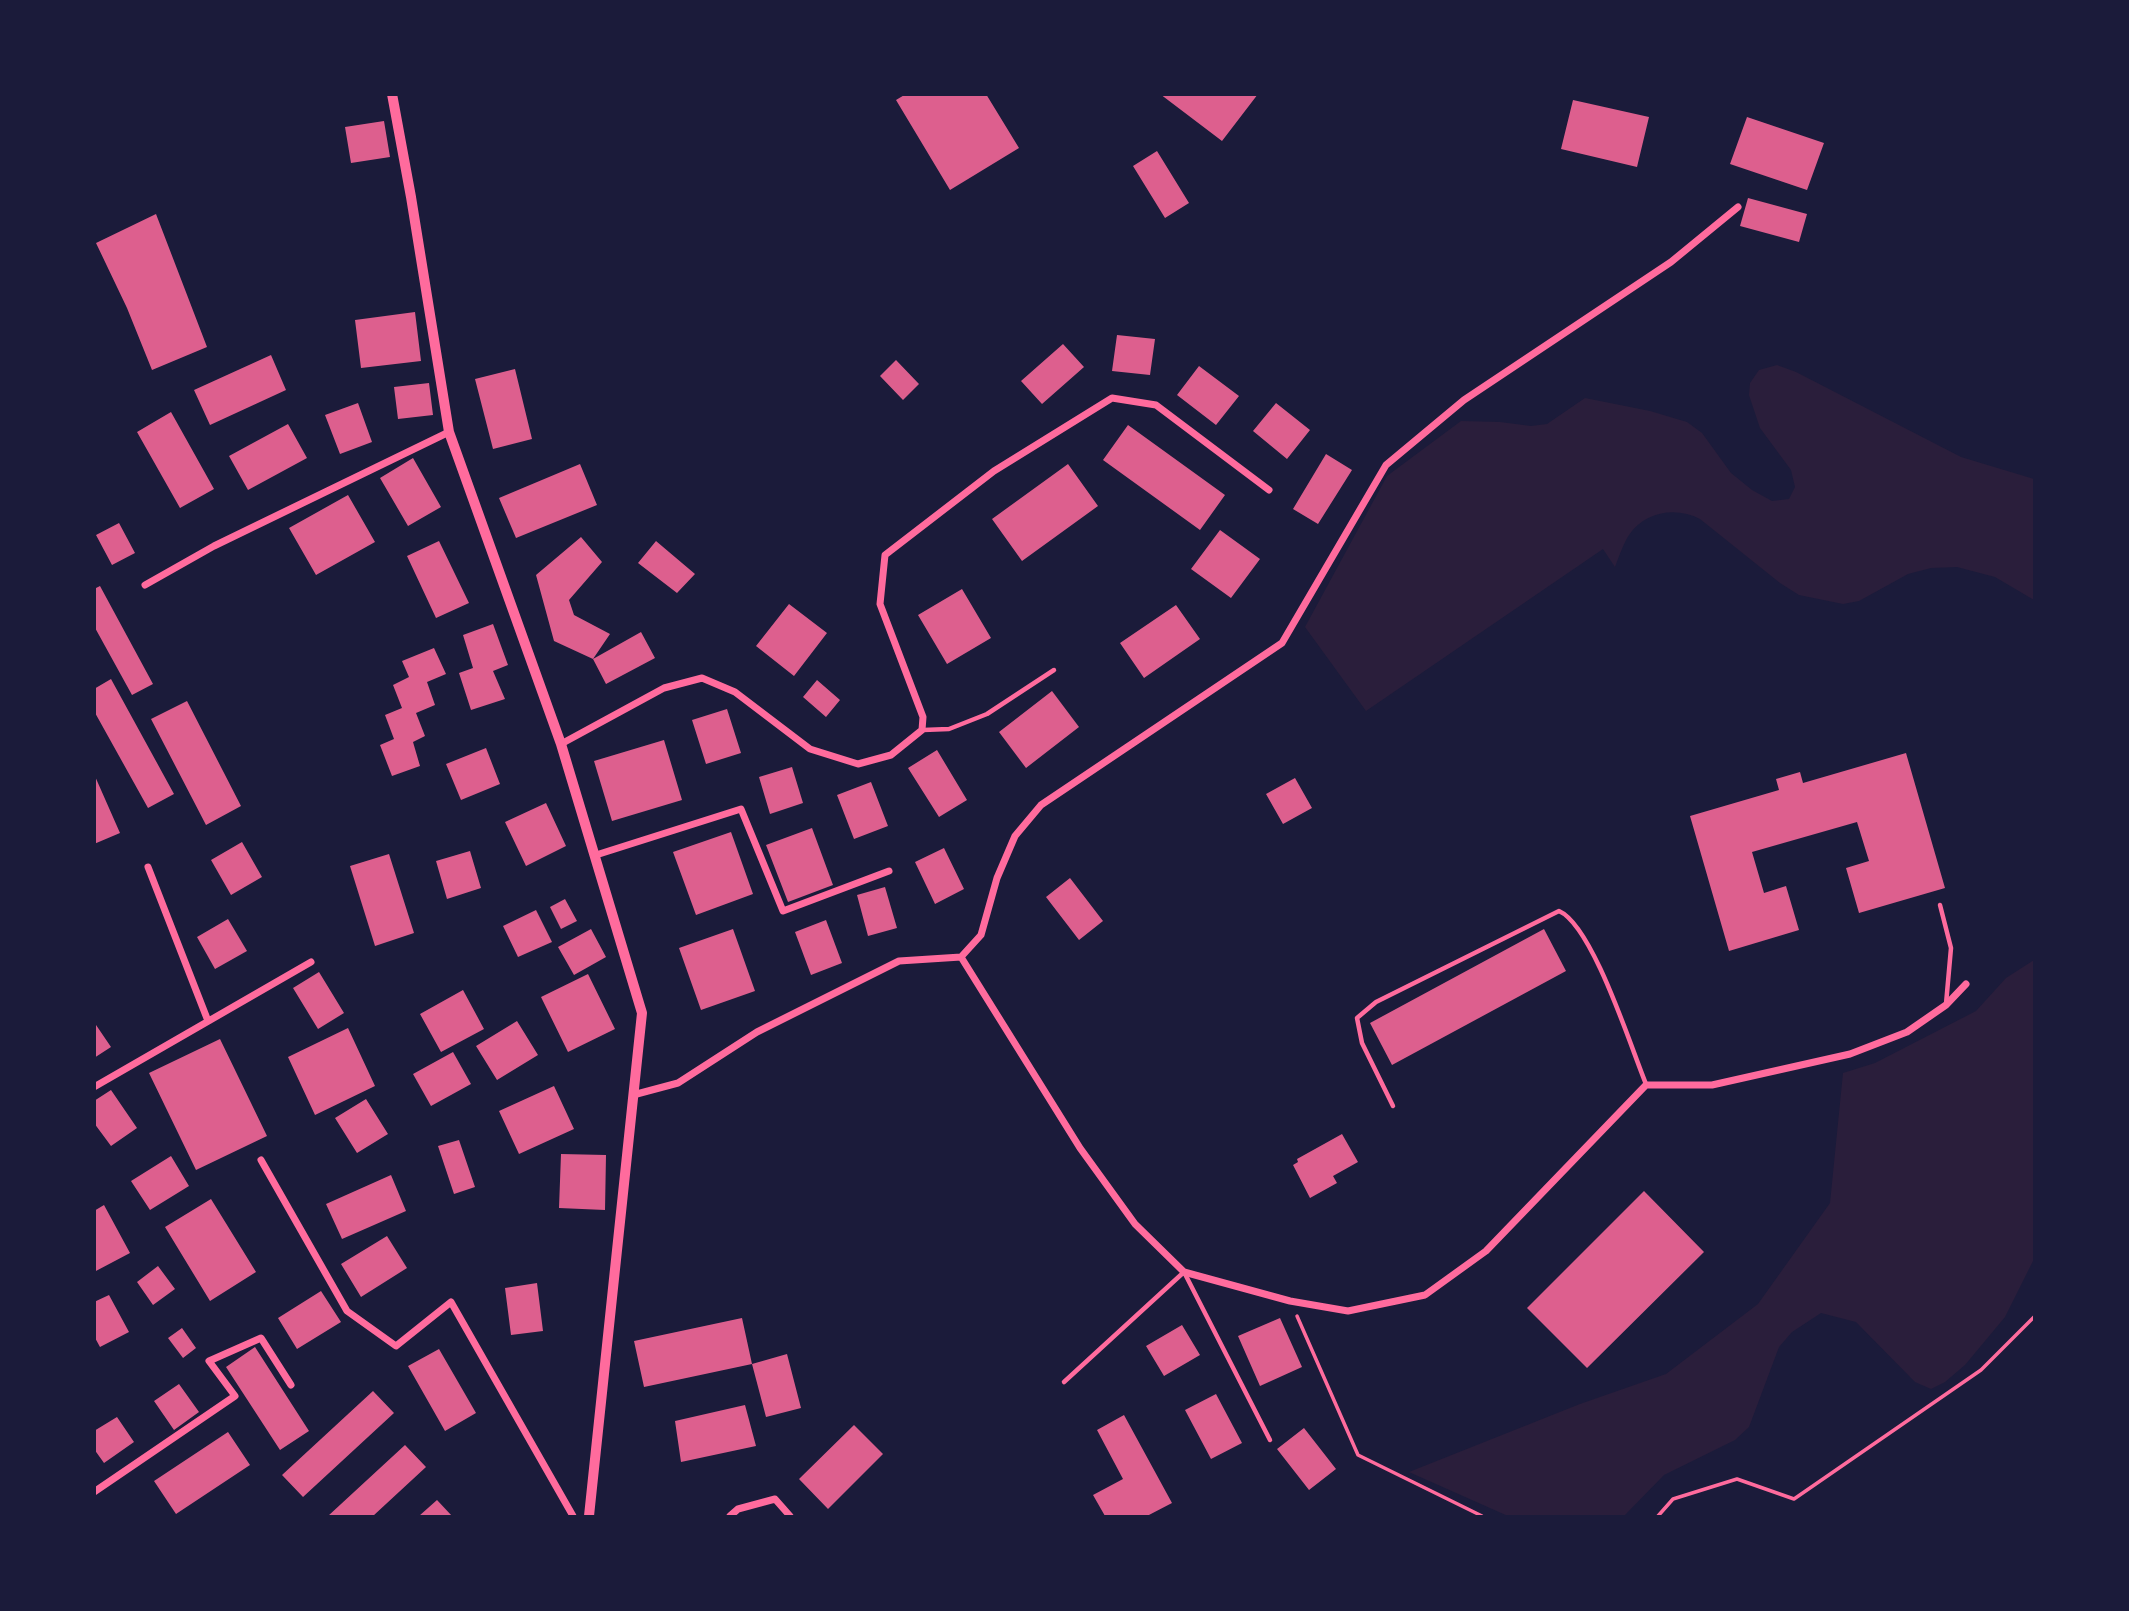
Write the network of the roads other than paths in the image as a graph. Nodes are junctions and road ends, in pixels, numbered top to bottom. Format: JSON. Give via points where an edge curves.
{"nodes":[{"id":1,"x":392,"y":94,"type":"edge"},
{"id":2,"x":1738,"y":207,"type":"dead end"},
{"id":3,"x":449,"y":432,"type":"junction"},
{"id":4,"x":1269,"y":490,"type":"dead end"},
{"id":5,"x":145,"y":586,"type":"dead end"},
{"id":6,"x":1054,"y":670,"type":"dead end"},
{"id":7,"x":922,"y":730,"type":"junction"},
{"id":8,"x":561,"y":744,"type":"junction"},
{"id":9,"x":596,"y":855,"type":"junction"},
{"id":10,"x":148,"y":867,"type":"dead end"},
{"id":11,"x":889,"y":872,"type":"dead end"},
{"id":12,"x":1940,"y":905,"type":"dead end"},
{"id":13,"x":961,"y":957,"type":"junction"},
{"id":14,"x":311,"y":961,"type":"dead end"},
{"id":15,"x":1966,"y":984,"type":"dead end"},
{"id":16,"x":1946,"y":1004,"type":"junction"},
{"id":17,"x":208,"y":1021,"type":"junction"},
{"id":18,"x":1646,"y":1085,"type":"junction"},
{"id":19,"x":94,"y":1087,"type":"edge"},
{"id":20,"x":633,"y":1095,"type":"junction"},
{"id":21,"x":1393,"y":1106,"type":"dead end"},
{"id":22,"x":261,"y":1160,"type":"dead end"},
{"id":23,"x":1184,"y":1272,"type":"junction"},
{"id":24,"x":1065,"y":1381,"type":"dead end"},
{"id":25,"x":291,"y":1385,"type":"dead end"},
{"id":26,"x":1270,"y":1440,"type":"dead end"},
{"id":27,"x":94,"y":1492,"type":"edge"},
{"id":28,"x":573,"y":1517,"type":"edge"},
{"id":29,"x":589,"y":1517,"type":"edge"},
{"id":30,"x":730,"y":1517,"type":"edge"},
{"id":31,"x":790,"y":1517,"type":"edge"}],
"edges":[{"from":1,"to":3,"type":"street"},
{"from":2,"to":13,"type":"street","via":[[1671,262],[1464,400],[1386,465],[1282,643],[1041,805],[1015,836],[981,934]]},
{"from":3,"to":5,"type":"street","via":[[214,546]]},
{"from":3,"to":8,"type":"street"},
{"from":4,"to":7,"type":"street","via":[[1156,405],[1112,398],[995,471],[885,555],[880,604],[923,718]]},
{"from":6,"to":7,"type":"lane","via":[[987,714],[949,729]]},
{"from":7,"to":8,"type":"street","via":[[891,755],[858,764],[810,749],[735,692],[702,678],[664,688]]},
{"from":8,"to":9,"type":"street"},
{"from":9,"to":11,"type":"street","via":[[741,809],[783,911]]},
{"from":9,"to":20,"type":"street","via":[[642,1013]]},
{"from":10,"to":17,"type":"street"},
{"from":12,"to":16,"type":"lane","via":[[1951,948]]},
{"from":13,"to":20,"type":"street","via":[[899,961],[757,1032],[678,1083]]},
{"from":13,"to":23,"type":"street","via":[[1080,1148],[1135,1224]]},
{"from":14,"to":17,"type":"street"},
{"from":15,"to":16,"type":"street"},
{"from":16,"to":18,"type":"street","via":[[1907,1032],[1850,1054],[1712,1085]]},
{"from":17,"to":19,"type":"street"},
{"from":18,"to":21,"type":"lane","via":[[1585,938],[1559,911],[1361,1013],[1357,1018],[1363,1043]]},
{"from":18,"to":23,"type":"street","via":[[1486,1251],[1425,1295],[1348,1311],[1290,1301]]},
{"from":20,"to":29,"type":"street"},
{"from":22,"to":28,"type":"street","via":[[348,1311],[396,1346],[451,1302]]},
{"from":23,"to":24,"type":"lane"},
{"from":23,"to":26,"type":"lane"},
{"from":25,"to":27,"type":"street","via":[[261,1339],[209,1361],[235,1396]]},
{"from":30,"to":31,"type":"street","via":[[738,1509],[775,1499]]}]}
